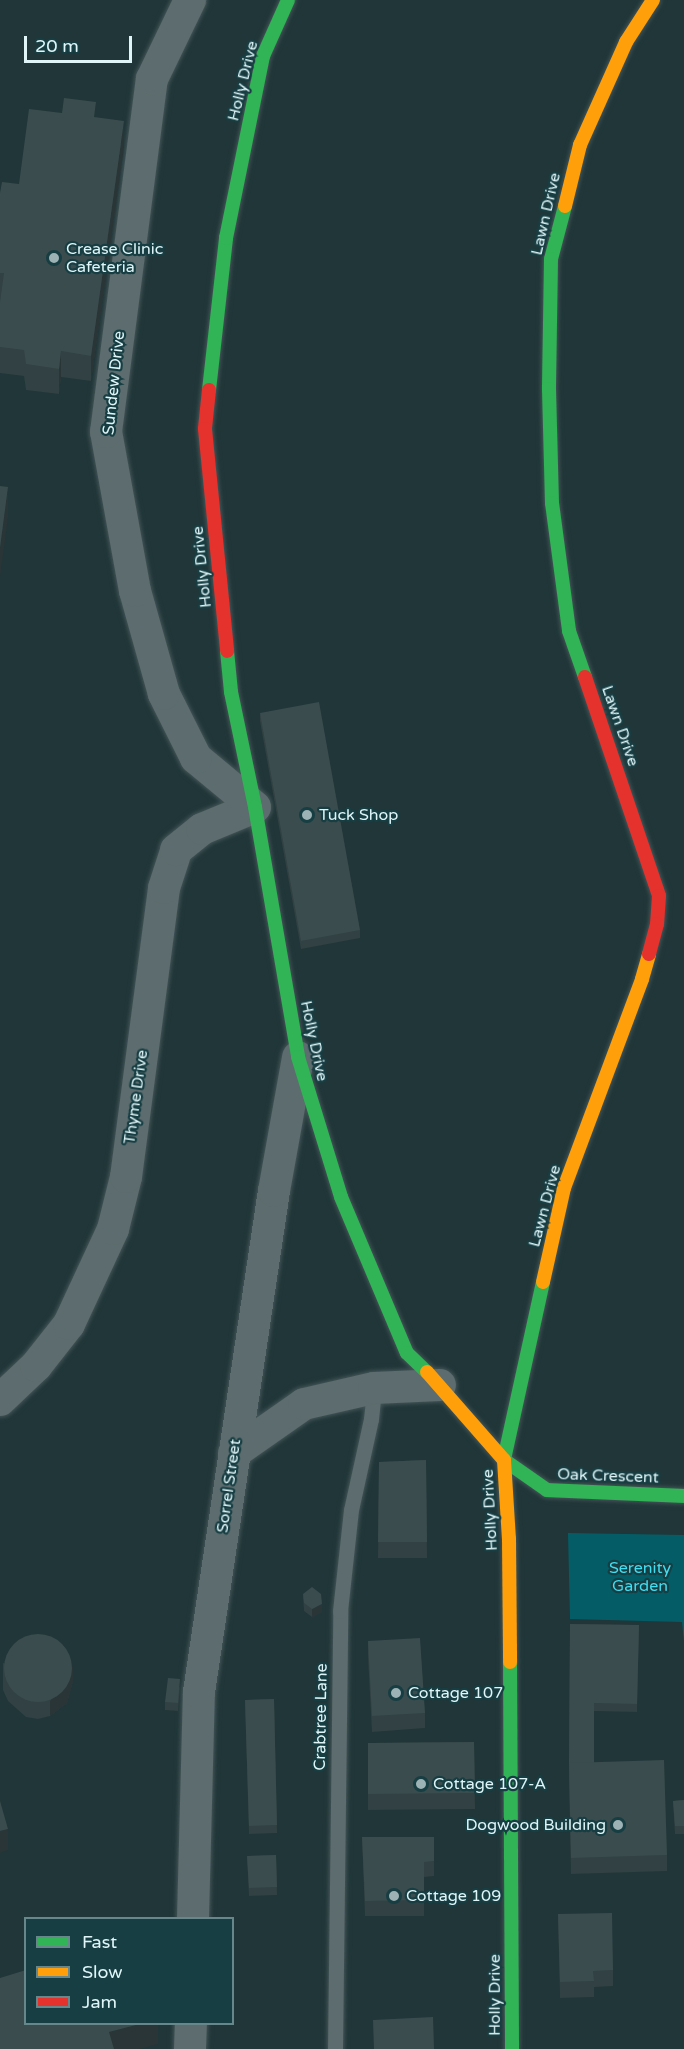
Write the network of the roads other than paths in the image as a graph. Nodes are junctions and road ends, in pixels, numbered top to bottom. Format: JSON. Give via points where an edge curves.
{"nodes":[{"id":1,"x":190,"y":0,"type":"edge"},
{"id":2,"x":288,"y":0,"type":"edge"},
{"id":3,"x":653,"y":0,"type":"edge"},
{"id":4,"x":255,"y":807,"type":"junction"},
{"id":5,"x":298,"y":1057,"type":"junction"},
{"id":6,"x":440,"y":1385,"type":"junction"},
{"id":7,"x":374,"y":1388,"type":"junction"},
{"id":8,"x":0,"y":1400,"type":"edge"},
{"id":9,"x":234,"y":1453,"type":"junction"},
{"id":10,"x":504,"y":1460,"type":"junction"},
{"id":11,"x":684,"y":1496,"type":"edge"},
{"id":12,"x":193,"y":1917,"type":"edge"},
{"id":13,"x":191,"y":2025,"type":"edge"},
{"id":14,"x":190,"y":2049,"type":"edge"},
{"id":15,"x":335,"y":2049,"type":"edge"},
{"id":16,"x":512,"y":2049,"type":"edge"}],
"edges":[{"from":1,"to":4,"type":"street","name":"Sundew Drive","via":[[152,79],[106,432],[135,591],[164,694],[196,758]]},
{"from":2,"to":4,"type":"street","name":"Holly Drive","via":[[263,56],[226,238],[205,429],[231,692]]},
{"from":3,"to":10,"type":"street","name":"Lawn Drive","via":[[626,42],[580,145],[551,259],[549,389],[552,503],[569,631],[651,868],[659,896],[657,924],[642,979],[564,1188]]},
{"from":4,"to":5,"type":"street","name":"Holly Drive"},
{"from":4,"to":8,"type":"street","name":"Thyme Drive","via":[[202,829],[176,850],[164,888],[126,1177],[113,1229],[69,1324],[36,1366]]},
{"from":5,"to":6,"type":"street","name":"Holly Drive","via":[[341,1197],[387,1308],[407,1353]]},
{"from":5,"to":9,"type":"street","name":"Sorrel Street"},
{"from":6,"to":7,"type":"street"},
{"from":6,"to":10,"type":"street","name":"Holly Drive"},
{"from":7,"to":9,"type":"street","via":[[304,1404]]},
{"from":7,"to":15,"type":"lane","name":"Crabtree Lane","via":[[351,1510],[340,1611]]},
{"from":9,"to":12,"type":"street","name":"Sorrel Street","via":[[199,1692]]},
{"from":10,"to":11,"type":"street","name":"Oak Crescent","via":[[547,1490]]},
{"from":10,"to":16,"type":"street","name":"Holly Drive","via":[[509,1539]]},
{"from":13,"to":14,"type":"street"}]}
